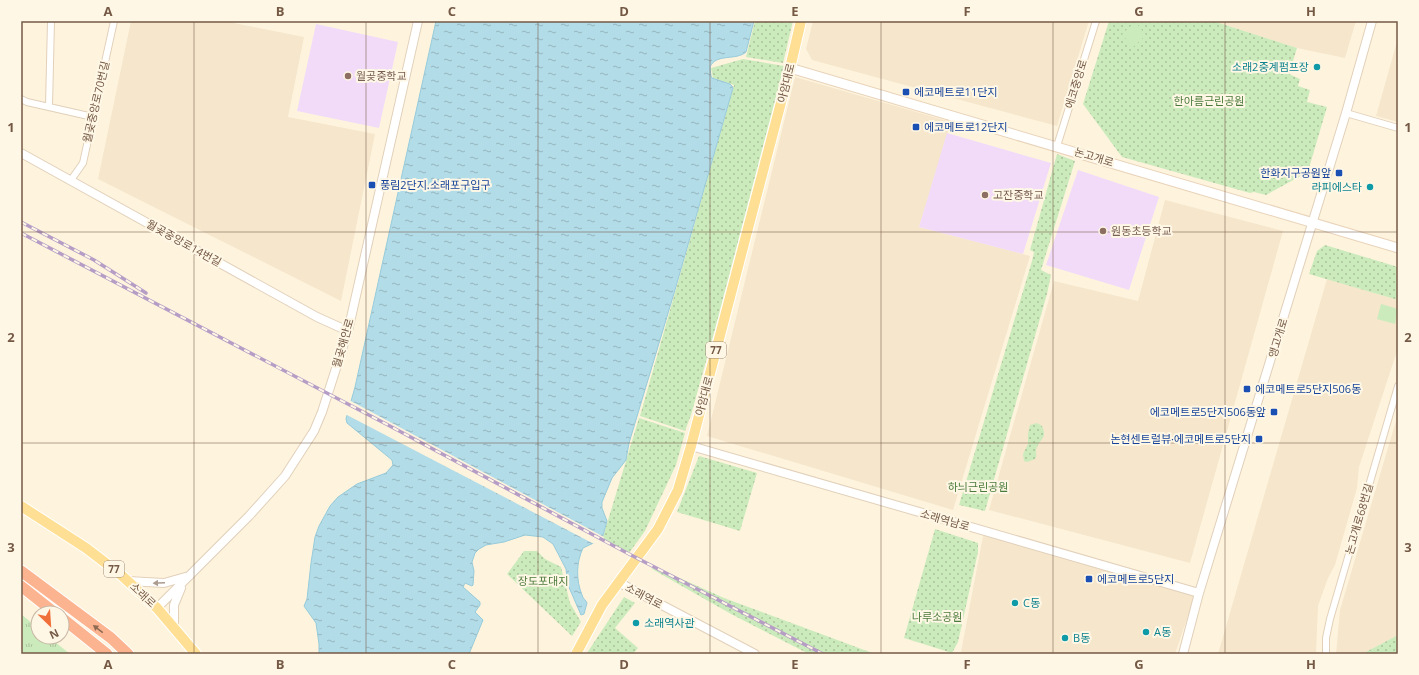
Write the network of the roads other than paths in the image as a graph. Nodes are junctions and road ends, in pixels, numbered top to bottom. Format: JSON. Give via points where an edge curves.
{"nodes":[{"id":1,"x":51,"y":21,"type":"edge"},
{"id":2,"x":114,"y":21,"type":"edge"},
{"id":3,"x":418,"y":21,"type":"edge"},
{"id":4,"x":801,"y":21,"type":"edge"},
{"id":5,"x":1096,"y":21,"type":"edge"},
{"id":6,"x":1372,"y":21,"type":"edge"},
{"id":7,"x":790,"y":68,"type":"junction"},
{"id":8,"x":22,"y":100,"type":"edge"},
{"id":9,"x":49,"y":106,"type":"junction"},
{"id":10,"x":1346,"y":113,"type":"junction"},
{"id":11,"x":93,"y":117,"type":"junction"},
{"id":12,"x":1398,"y":128,"type":"edge"},
{"id":13,"x":1057,"y":146,"type":"junction"},
{"id":14,"x":21,"y":153,"type":"edge"},
{"id":15,"x":71,"y":180,"type":"junction"},
{"id":16,"x":1313,"y":223,"type":"junction"},
{"id":17,"x":1398,"y":248,"type":"edge"},
{"id":18,"x":348,"y":331,"type":"junction"},
{"id":19,"x":1398,"y":386,"type":"edge"},
{"id":20,"x":691,"y":446,"type":"junction"},
{"id":21,"x":21,"y":506,"type":"edge"},
{"id":22,"x":21,"y":571,"type":"edge"},
{"id":23,"x":187,"y":578,"type":"junction"},
{"id":24,"x":128,"y":581,"type":"junction"},
{"id":25,"x":618,"y":582,"type":"junction"},
{"id":26,"x":21,"y":586,"type":"edge"},
{"id":27,"x":1199,"y":593,"type":"junction"},
{"id":28,"x":45,"y":605,"type":"edge"},
{"id":29,"x":157,"y":608,"type":"junction"},
{"id":30,"x":70,"y":624,"type":"edge"},
{"id":31,"x":174,"y":627,"type":"junction"},
{"id":32,"x":194,"y":652,"type":"edge"},
{"id":33,"x":579,"y":652,"type":"edge"},
{"id":34,"x":107,"y":654,"type":"edge"},
{"id":35,"x":128,"y":654,"type":"edge"},
{"id":36,"x":755,"y":654,"type":"edge"},
{"id":37,"x":1183,"y":654,"type":"edge"},
{"id":38,"x":1326,"y":654,"type":"edge"}],
"edges":[{"from":1,"to":9,"type":"street"},
{"from":2,"to":11,"type":"street","name":"월곶중앙로70번길"},
{"from":3,"to":18,"type":"street","name":"월곶해안로"},
{"from":4,"to":7,"type":"main road","name":"아암대로","number":"77"},
{"from":5,"to":13,"type":"street","name":"에코중앙로"},
{"from":6,"to":10,"type":"street","name":"앵고개로"},
{"from":7,"to":13,"type":"main road","name":"논고개로"},
{"from":7,"to":20,"type":"main road","name":"아암대로","number":"77"},
{"from":8,"to":9,"type":"street"},
{"from":9,"to":11,"type":"street"},
{"from":10,"to":12,"type":"street"},
{"from":10,"to":16,"type":"street","name":"앵고개로"},
{"from":11,"to":15,"type":"street","name":"월곶중앙로70번길","via":[[83,163]]},
{"from":13,"to":16,"type":"main road","name":"논고개로"},
{"from":14,"to":15,"type":"street","name":"월곶중앙로14번길"},
{"from":15,"to":18,"type":"street","name":"월곶중앙로14번길","via":[[317,317]]},
{"from":16,"to":17,"type":"main road","name":"논고개로"},
{"from":16,"to":27,"type":"street","name":"앵고개로"},
{"from":18,"to":23,"type":"street","name":"월곶해안로","via":[[314,431],[285,476]]},
{"from":19,"to":38,"type":"street","name":"논고개로68번길","via":[[1330,619]]},
{"from":20,"to":25,"type":"main road","name":"아암대로","number":"77","via":[[678,490],[658,529]]},
{"from":20,"to":27,"type":"street","name":"소래역남로"},
{"from":21,"to":24,"type":"main road","name":"소래로","number":"77","via":[[86,548]]},
{"from":35,"to":22,"type":"highway","one_way":true},
{"from":23,"to":24,"type":"street","one_way":true,"via":[[164,583]]},
{"from":23,"to":29,"type":"street","name":"월곶해안로"},
{"from":23,"to":31,"type":"street","via":[[175,599]]},
{"from":24,"to":29,"type":"main road","name":"소래로","number":"77"},
{"from":25,"to":33,"type":"main road","name":"아암대로","number":"77","via":[[602,605]]},
{"from":25,"to":36,"type":"street","name":"소래역로"},
{"from":26,"to":28,"type":"highway"},
{"from":27,"to":37,"type":"street","name":"앵고개로"},
{"from":29,"to":31,"type":"main road","name":"소래로","number":"77"},
{"from":30,"to":34,"type":"highway"},
{"from":31,"to":32,"type":"main road","name":"소래로","number":"77"}]}
